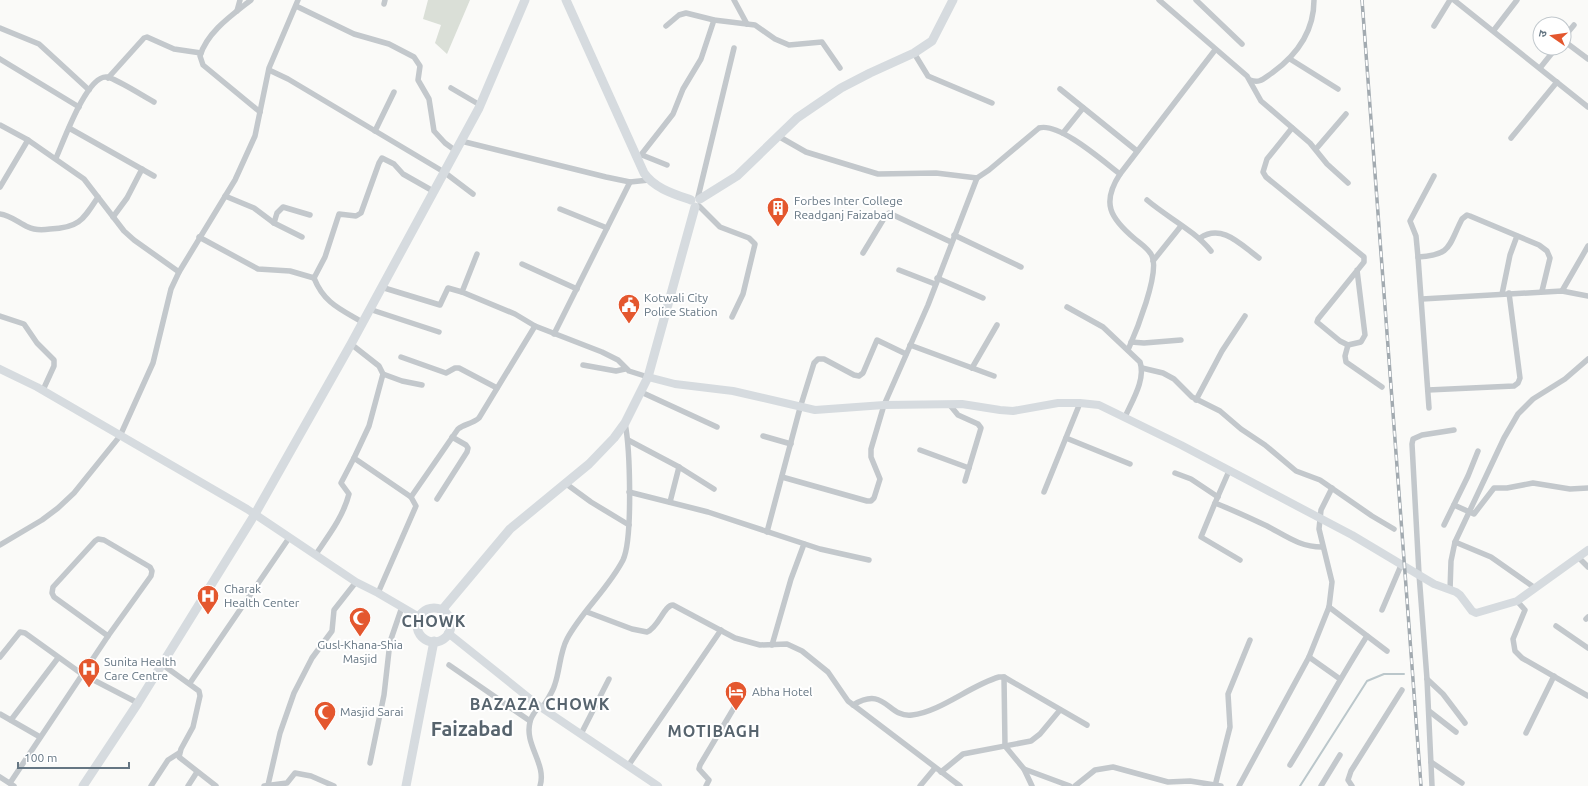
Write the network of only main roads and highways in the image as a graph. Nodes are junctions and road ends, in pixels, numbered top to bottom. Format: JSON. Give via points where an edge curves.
{"nodes":[{"id":1,"x":525,"y":0,"type":"edge"},
{"id":2,"x":566,"y":0,"type":"edge"},
{"id":3,"x":953,"y":0,"type":"edge"},
{"id":4,"x":696,"y":202,"type":"junction"},
{"id":5,"x":442,"y":610,"type":"junction"},
{"id":6,"x":434,"y":641,"type":"junction"},
{"id":7,"x":83,"y":786,"type":"edge"},
{"id":8,"x":406,"y":786,"type":"edge"}],
"edges":[{"from":1,"to":7,"type":"main road","via":[[480,105],[351,344],[255,514],[138,704]]},
{"from":2,"to":4,"type":"main road","via":[[649,180]]},
{"from":3,"to":4,"type":"main road","via":[[932,41],[914,53],[841,88],[797,118],[737,176]]},
{"from":4,"to":5,"type":"main road","via":[[648,377],[626,423],[602,452],[510,529]]},
{"from":5,"to":6,"type":"main road","via":[[450,621],[448,633],[440,640]]},
{"from":5,"to":6,"type":"main road","via":[[427,609],[419,617],[417,629],[420,634]]},
{"from":6,"to":8,"type":"main road"}]}
